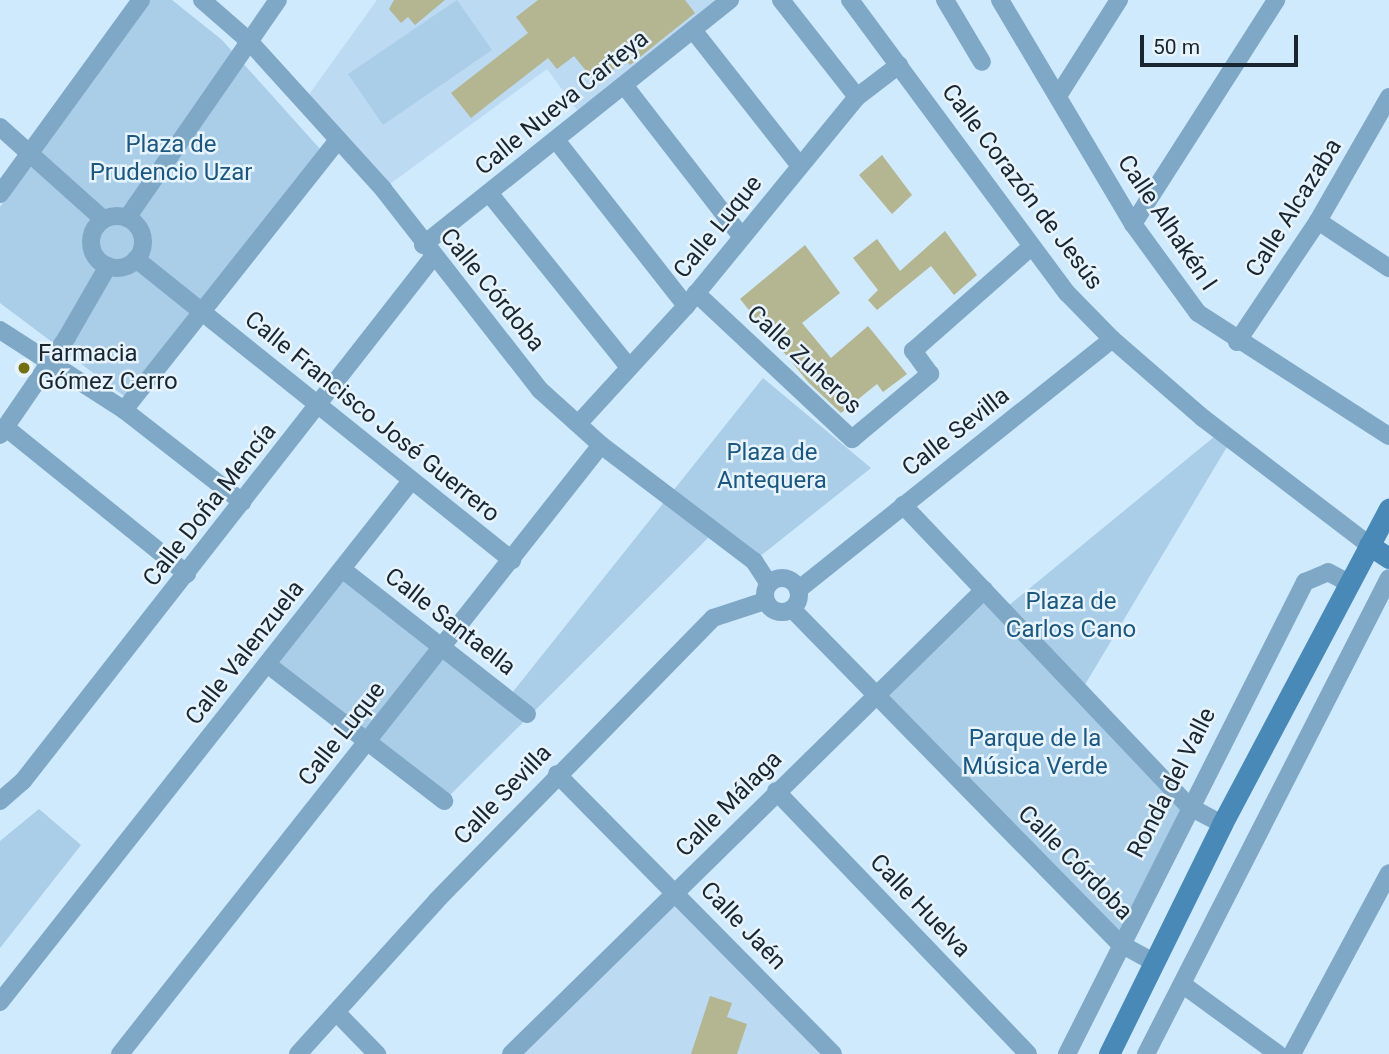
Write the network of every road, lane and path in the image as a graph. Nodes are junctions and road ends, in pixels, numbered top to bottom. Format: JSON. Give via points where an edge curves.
{"nodes":[{"id":1,"x":141,"y":0,"type":"edge"},
{"id":2,"x":202,"y":0,"type":"edge"},
{"id":3,"x":278,"y":0,"type":"edge"},
{"id":4,"x":730,"y":0,"type":"edge"},
{"id":5,"x":781,"y":0,"type":"edge"},
{"id":6,"x":850,"y":0,"type":"edge"},
{"id":7,"x":945,"y":0,"type":"edge"},
{"id":8,"x":1000,"y":0,"type":"edge"},
{"id":9,"x":1119,"y":0,"type":"edge"},
{"id":10,"x":1276,"y":0,"type":"edge"},
{"id":11,"x":693,"y":30,"type":"junction"},
{"id":12,"x":249,"y":41,"type":"junction"},
{"id":13,"x":982,"y":62,"type":"dead end"},
{"id":14,"x":899,"y":65,"type":"junction"},
{"id":15,"x":624,"y":85,"type":"junction"},
{"id":16,"x":1058,"y":96,"type":"junction"},
{"id":17,"x":857,"y":97,"type":"junction"},
{"id":18,"x":1388,"y":100,"type":"edge"},
{"id":19,"x":0,"y":127,"type":"edge"},
{"id":20,"x":338,"y":140,"type":"junction"},
{"id":21,"x":556,"y":140,"type":"junction"},
{"id":22,"x":29,"y":152,"type":"junction"},
{"id":23,"x":800,"y":166,"type":"junction"},
{"id":24,"x":489,"y":193,"type":"junction"},
{"id":25,"x":0,"y":194,"type":"edge"},
{"id":26,"x":127,"y":218,"type":"junction"},
{"id":27,"x":103,"y":219,"type":"junction"},
{"id":28,"x":1318,"y":221,"type":"junction"},
{"id":29,"x":1133,"y":225,"type":"junction"},
{"id":30,"x":742,"y":237,"type":"junction"},
{"id":31,"x":1031,"y":247,"type":"junction"},
{"id":32,"x":428,"y":251,"type":"junction"},
{"id":33,"x":136,"y":259,"type":"junction"},
{"id":34,"x":108,"y":265,"type":"junction"},
{"id":35,"x":1389,"y":268,"type":"edge"},
{"id":36,"x":691,"y":300,"type":"junction"},
{"id":37,"x":202,"y":311,"type":"junction"},
{"id":38,"x":0,"y":330,"type":"edge"},
{"id":39,"x":1112,"y":339,"type":"junction"},
{"id":40,"x":1237,"y":342,"type":"junction"},
{"id":41,"x":52,"y":359,"type":"junction"},
{"id":42,"x":629,"y":367,"type":"junction"},
{"id":43,"x":320,"y":406,"type":"junction"},
{"id":44,"x":124,"y":410,"type":"junction"},
{"id":45,"x":578,"y":424,"type":"junction"},
{"id":46,"x":3,"y":431,"type":"edge"},
{"id":47,"x":1389,"y":435,"type":"edge"},
{"id":48,"x":601,"y":444,"type":"junction"},
{"id":49,"x":411,"y":481,"type":"junction"},
{"id":50,"x":242,"y":502,"type":"junction"},
{"id":51,"x":903,"y":505,"type":"junction"},
{"id":52,"x":1389,"y":508,"type":"edge"},
{"id":53,"x":1369,"y":545,"type":"junction"},
{"id":54,"x":1389,"y":558,"type":"edge"},
{"id":55,"x":512,"y":560,"type":"junction"},
{"id":56,"x":342,"y":569,"type":"junction"},
{"id":57,"x":187,"y":574,"type":"junction"},
{"id":58,"x":1389,"y":578,"type":"edge"},
{"id":59,"x":1349,"y":583,"type":"junction"},
{"id":60,"x":798,"y":590,"type":"junction"},
{"id":61,"x":984,"y":590,"type":"junction"},
{"id":62,"x":767,"y":592,"type":"junction"},
{"id":63,"x":792,"y":609,"type":"junction"},
{"id":64,"x":442,"y":647,"type":"junction"},
{"id":65,"x":267,"y":664,"type":"junction"},
{"id":66,"x":876,"y":695,"type":"junction"},
{"id":67,"x":527,"y":714,"type":"dead end"},
{"id":68,"x":368,"y":742,"type":"junction"},
{"id":69,"x":557,"y":774,"type":"junction"},
{"id":70,"x":776,"y":791,"type":"junction"},
{"id":71,"x":444,"y":800,"type":"dead end"},
{"id":72,"x":0,"y":801,"type":"edge"},
{"id":73,"x":1190,"y":807,"type":"junction"},
{"id":74,"x":1222,"y":824,"type":"junction"},
{"id":75,"x":1389,"y":873,"type":"edge"},
{"id":76,"x":676,"y":892,"type":"junction"},
{"id":77,"x":1119,"y":943,"type":"junction"},
{"id":78,"x":1153,"y":962,"type":"junction"},
{"id":79,"x":1182,"y":984,"type":"junction"},
{"id":80,"x":0,"y":1002,"type":"edge"},
{"id":81,"x":336,"y":1012,"type":"junction"},
{"id":82,"x":120,"y":1054,"type":"edge"},
{"id":83,"x":298,"y":1054,"type":"edge"},
{"id":84,"x":377,"y":1054,"type":"edge"},
{"id":85,"x":511,"y":1054,"type":"edge"},
{"id":86,"x":833,"y":1054,"type":"edge"},
{"id":87,"x":1028,"y":1054,"type":"edge"},
{"id":88,"x":1067,"y":1054,"type":"edge"},
{"id":89,"x":1109,"y":1054,"type":"edge"},
{"id":90,"x":1146,"y":1054,"type":"edge"},
{"id":91,"x":1278,"y":1054,"type":"edge"},
{"id":92,"x":1292,"y":1054,"type":"edge"}],
"edges":[{"from":1,"to":22,"type":"street"},
{"from":2,"to":12,"type":"street","name":"Calle Córdoba"},
{"from":3,"to":12,"type":"street"},
{"from":4,"to":11,"type":"street","name":"Calle Nueva Carteya"},
{"from":5,"to":17,"type":"street"},
{"from":6,"to":14,"type":"street","name":"Calle Corazón de Jesús"},
{"from":7,"to":13,"type":"street"},
{"from":8,"to":16,"type":"street","name":"Calle Alhakén I"},
{"from":9,"to":16,"type":"street"},
{"from":10,"to":29,"type":"street"},
{"from":11,"to":15,"type":"street","name":"Calle Nueva Carteya"},
{"from":11,"to":23,"type":"street"},
{"from":12,"to":20,"type":"street","name":"Calle Córdoba"},
{"from":12,"to":26,"type":"street"},
{"from":14,"to":17,"type":"street","name":"Calle Luque"},
{"from":14,"to":31,"type":"street","name":"Calle Corazón de Jesús"},
{"from":15,"to":21,"type":"street","name":"Calle Nueva Carteya"},
{"from":15,"to":30,"type":"street"},
{"from":16,"to":29,"type":"street","name":"Calle Alhakén I"},
{"from":17,"to":23,"type":"street","name":"Calle Luque"},
{"from":18,"to":28,"type":"street","name":"Calle Alcazaba"},
{"from":19,"to":22,"type":"street"},
{"from":20,"to":32,"type":"street","name":"Calle Córdoba","via":[[383,189]]},
{"from":20,"to":37,"type":"street"},
{"from":21,"to":24,"type":"street","name":"Calle Nueva Carteya"},
{"from":21,"to":36,"type":"street"},
{"from":22,"to":25,"type":"street"},
{"from":22,"to":27,"type":"street"},
{"from":23,"to":30,"type":"street","name":"Calle Luque"},
{"from":24,"to":32,"type":"street","name":"Calle Nueva Carteya"},
{"from":24,"to":42,"type":"street"},
{"from":26,"to":27,"type":"street"},
{"from":26,"to":33,"type":"street","via":[[142,236]]},
{"from":27,"to":34,"type":"street","via":[[91,240],[95,256]]},
{"from":28,"to":35,"type":"street"},
{"from":28,"to":40,"type":"street","name":"Calle Alcazaba"},
{"from":29,"to":40,"type":"street","name":"Calle Alhakén I","via":[[1198,313]]},
{"from":30,"to":36,"type":"street","name":"Calle Luque"},
{"from":31,"to":36,"type":"street","name":"Calle Zuheros","via":[[913,351],[930,374],[852,439]]},
{"from":31,"to":39,"type":"street","name":"Calle Corazón de Jesús"},
{"from":32,"to":43,"type":"street","name":"Calle Doña Mencía"},
{"from":32,"to":45,"type":"street","name":"Calle Córdoba","via":[[540,390]]},
{"from":33,"to":34,"type":"street","via":[[123,267]]},
{"from":33,"to":37,"type":"street","name":"Calle Francisco José Guerrero"},
{"from":34,"to":41,"type":"street"},
{"from":36,"to":42,"type":"street","name":"Calle Luque"},
{"from":37,"to":43,"type":"street","name":"Calle Francisco José Guerrero"},
{"from":37,"to":44,"type":"street"},
{"from":38,"to":41,"type":"street","via":[[33,354]]},
{"from":39,"to":51,"type":"street","name":"Calle Sevilla"},
{"from":39,"to":53,"type":"street","name":"Calle Corazón de Jesús","via":[[1203,418]]},
{"from":40,"to":47,"type":"street","name":"Calle Alhakén I"},
{"from":41,"to":44,"type":"street"},
{"from":41,"to":46,"type":"street"},
{"from":42,"to":45,"type":"street","name":"Calle Luque"},
{"from":43,"to":49,"type":"street","name":"Calle Francisco José Guerrero"},
{"from":43,"to":50,"type":"street","name":"Calle Doña Mencía"},
{"from":44,"to":50,"type":"street"},
{"from":45,"to":48,"type":"street","name":"Calle Córdoba"},
{"from":46,"to":57,"type":"street"},
{"from":48,"to":55,"type":"street","name":"Calle Luque"},
{"from":48,"to":62,"type":"street","name":"Calle Córdoba","via":[[754,561]]},
{"from":49,"to":55,"type":"street","name":"Calle Francisco José Guerrero"},
{"from":49,"to":56,"type":"street","name":"Calle Valenzuela"},
{"from":50,"to":57,"type":"street","name":"Calle Doña Mencía"},
{"from":51,"to":60,"type":"street","name":"Calle Sevilla"},
{"from":51,"to":61,"type":"street"},
{"from":52,"to":53,"type":"street"},
{"from":53,"to":54,"type":"street"},
{"from":53,"to":59,"type":"street"},
{"from":55,"to":64,"type":"street","name":"Calle Luque"},
{"from":56,"to":64,"type":"street","name":"Calle Santaella"},
{"from":56,"to":65,"type":"street","name":"Calle Valenzuela"},
{"from":57,"to":72,"type":"street","name":"Calle Doña Mencía","via":[[23,781]]},
{"from":58,"to":79,"type":"street"},
{"from":59,"to":73,"type":"street","name":"Ronda del Valle","via":[[1328,572],[1305,582]]},
{"from":59,"to":74,"type":"street"},
{"from":60,"to":62,"type":"street","via":[[785,579]]},
{"from":60,"to":63,"type":"street"},
{"from":61,"to":66,"type":"street","name":"Calle Málaga"},
{"from":61,"to":73,"type":"street"},
{"from":62,"to":63,"type":"street","via":[[776,612]]},
{"from":62,"to":69,"type":"street","name":"Calle Sevilla","via":[[713,618]]},
{"from":63,"to":66,"type":"street","name":"Calle Córdoba"},
{"from":64,"to":67,"type":"street","name":"Calle Santaella"},
{"from":64,"to":68,"type":"street","name":"Calle Luque"},
{"from":65,"to":68,"type":"street"},
{"from":65,"to":80,"type":"street","name":"Calle Valenzuela"},
{"from":66,"to":70,"type":"street","name":"Calle Málaga"},
{"from":66,"to":77,"type":"street","name":"Calle Córdoba"},
{"from":68,"to":71,"type":"street"},
{"from":68,"to":82,"type":"street","name":"Calle Luque"},
{"from":69,"to":76,"type":"street","name":"Calle Jaén"},
{"from":69,"to":81,"type":"street","name":"Calle Sevilla"},
{"from":70,"to":76,"type":"street","name":"Calle Málaga"},
{"from":70,"to":87,"type":"street","name":"Calle Huelva"},
{"from":73,"to":74,"type":"street"},
{"from":73,"to":77,"type":"street","name":"Ronda del Valle"},
{"from":74,"to":78,"type":"street"},
{"from":75,"to":92,"type":"street"},
{"from":76,"to":85,"type":"street","name":"Calle Málaga"},
{"from":76,"to":86,"type":"street","name":"Calle Jaén"},
{"from":77,"to":78,"type":"street","name":"Calle Córdoba"},
{"from":77,"to":88,"type":"street","name":"Ronda del Valle"},
{"from":78,"to":89,"type":"street"},
{"from":79,"to":90,"type":"street"},
{"from":79,"to":91,"type":"street"},
{"from":81,"to":83,"type":"street","name":"Calle Sevilla"},
{"from":81,"to":84,"type":"street"}]}
